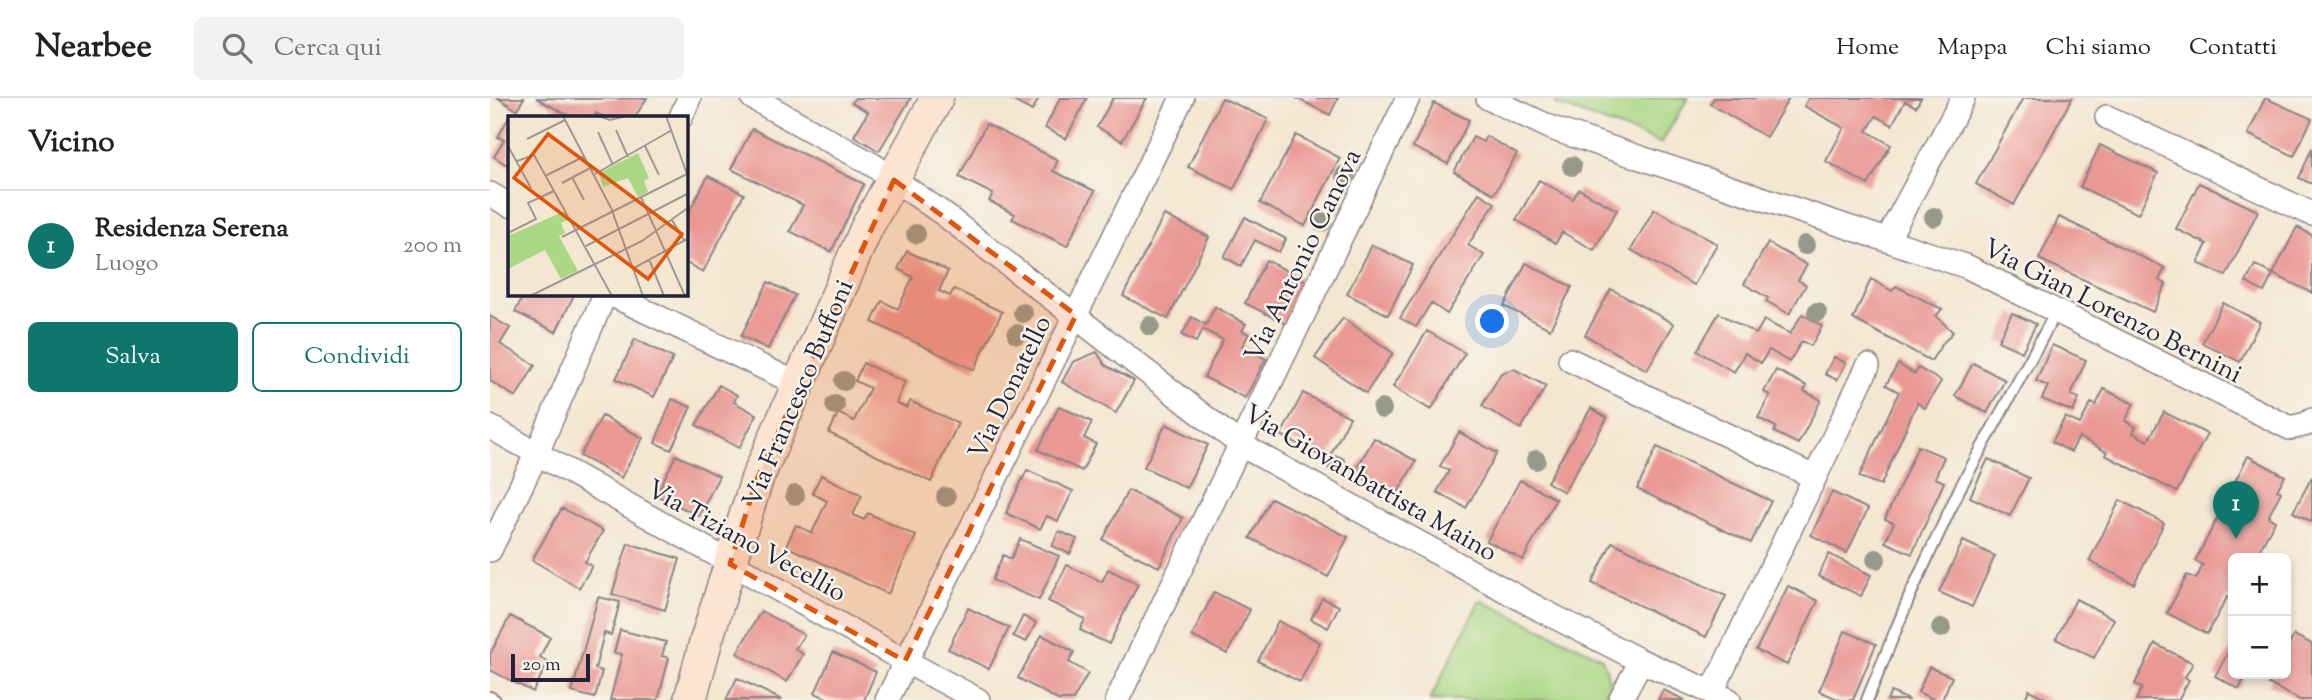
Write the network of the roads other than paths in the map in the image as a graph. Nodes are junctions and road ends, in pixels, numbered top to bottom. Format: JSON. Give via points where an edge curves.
{"nodes":[{"id":1,"x":689,"y":98,"type":"edge"},
{"id":2,"x":753,"y":98,"type":"edge"},
{"id":3,"x":937,"y":98,"type":"edge"},
{"id":4,"x":1182,"y":98,"type":"edge"},
{"id":5,"x":1408,"y":98,"type":"edge"},
{"id":6,"x":1488,"y":98,"type":"edge"},
{"id":7,"x":1963,"y":98,"type":"edge"},
{"id":8,"x":681,"y":116,"type":"edge"},
{"id":9,"x":2107,"y":117,"type":"dead end"},
{"id":10,"x":894,"y":180,"type":"junction"},
{"id":11,"x":490,"y":194,"type":"edge"},
{"id":12,"x":508,"y":204,"type":"edge"},
{"id":13,"x":2312,"y":214,"type":"edge"},
{"id":14,"x":1887,"y":240,"type":"junction"},
{"id":15,"x":606,"y":296,"type":"edge"},
{"id":16,"x":611,"y":296,"type":"edge"},
{"id":17,"x":2056,"y":312,"type":"junction"},
{"id":18,"x":1076,"y":315,"type":"junction"},
{"id":19,"x":1570,"y":360,"type":"dead end"},
{"id":20,"x":1868,"y":366,"type":"dead end"},
{"id":21,"x":798,"y":384,"type":"junction"},
{"id":22,"x":2312,"y":420,"type":"edge"},
{"id":23,"x":490,"y":427,"type":"edge"},
{"id":24,"x":1241,"y":445,"type":"junction"},
{"id":25,"x":537,"y":453,"type":"junction"},
{"id":26,"x":1814,"y":477,"type":"junction"},
{"id":27,"x":490,"y":550,"type":"edge"},
{"id":28,"x":730,"y":564,"type":"junction"},
{"id":29,"x":905,"y":661,"type":"junction"},
{"id":30,"x":1641,"y":661,"type":"junction"},
{"id":31,"x":1721,"y":696,"type":"edge"},
{"id":32,"x":490,"y":698,"type":"edge"},
{"id":33,"x":495,"y":700,"type":"edge"},
{"id":34,"x":690,"y":700,"type":"edge"},
{"id":35,"x":887,"y":700,"type":"edge"},
{"id":36,"x":978,"y":700,"type":"edge"},
{"id":37,"x":1118,"y":700,"type":"edge"},
{"id":38,"x":1620,"y":700,"type":"edge"},
{"id":39,"x":1867,"y":700,"type":"edge"}],
"edges":[{"from":1,"to":8,"type":"street"},
{"from":2,"to":10,"type":"street","name":"Via Giovanbattista Maino"},
{"from":3,"to":10,"type":"street","name":"Via Francesco Buffoni"},
{"from":4,"to":18,"type":"street","name":"Via Donatello"},
{"from":5,"to":24,"type":"street","name":"Via Antonio Canova"},
{"from":6,"to":14,"type":"street","name":"Via Gian Lorenzo Bernini","via":[[1554,129]]},
{"from":7,"to":14,"type":"street"},
{"from":9,"to":13,"type":"street"},
{"from":10,"to":18,"type":"street","name":"Via Giovanbattista Maino"},
{"from":10,"to":21,"type":"street","name":"Via Francesco Buffoni","via":[[867,227]]},
{"from":11,"to":12,"type":"street"},
{"from":14,"to":17,"type":"street","name":"Via Gian Lorenzo Bernini","via":[[1968,267]]},
{"from":15,"to":25,"type":"street"},
{"from":16,"to":21,"type":"street"},
{"from":17,"to":22,"type":"street","name":"Via Gian Lorenzo Bernini","via":[[2290,428]]},
{"from":17,"to":39,"type":"lane","via":[[1960,488]]},
{"from":18,"to":24,"type":"street","name":"Via Giovanbattista Maino"},
{"from":18,"to":29,"type":"street","name":"Via Donatello"},
{"from":19,"to":26,"type":"street"},
{"from":20,"to":26,"type":"street","name":"Via Giovanbattista Maino"},
{"from":21,"to":28,"type":"street","name":"Via Francesco Buffoni","via":[[757,479]]},
{"from":23,"to":25,"type":"street","name":"Via Tiziano Vecellio"},
{"from":24,"to":30,"type":"street","name":"Via Giovanbattista Maino"},
{"from":24,"to":37,"type":"street","name":"Via Antonio Canova"},
{"from":25,"to":27,"type":"street"},
{"from":25,"to":28,"type":"street","name":"Via Tiziano Vecellio"},
{"from":26,"to":31,"type":"street","name":"Via Giovanbattista Maino"},
{"from":28,"to":29,"type":"street","name":"Via Tiziano Vecellio"},
{"from":28,"to":34,"type":"street","name":"Via Francesco Buffoni"},
{"from":29,"to":35,"type":"street","name":"Via Donatello"},
{"from":29,"to":36,"type":"street","name":"Via Tiziano Vecellio"},
{"from":30,"to":31,"type":"street","name":"Via Giovanbattista Maino"},
{"from":30,"to":38,"type":"street"},
{"from":32,"to":33,"type":"lane"}]}
